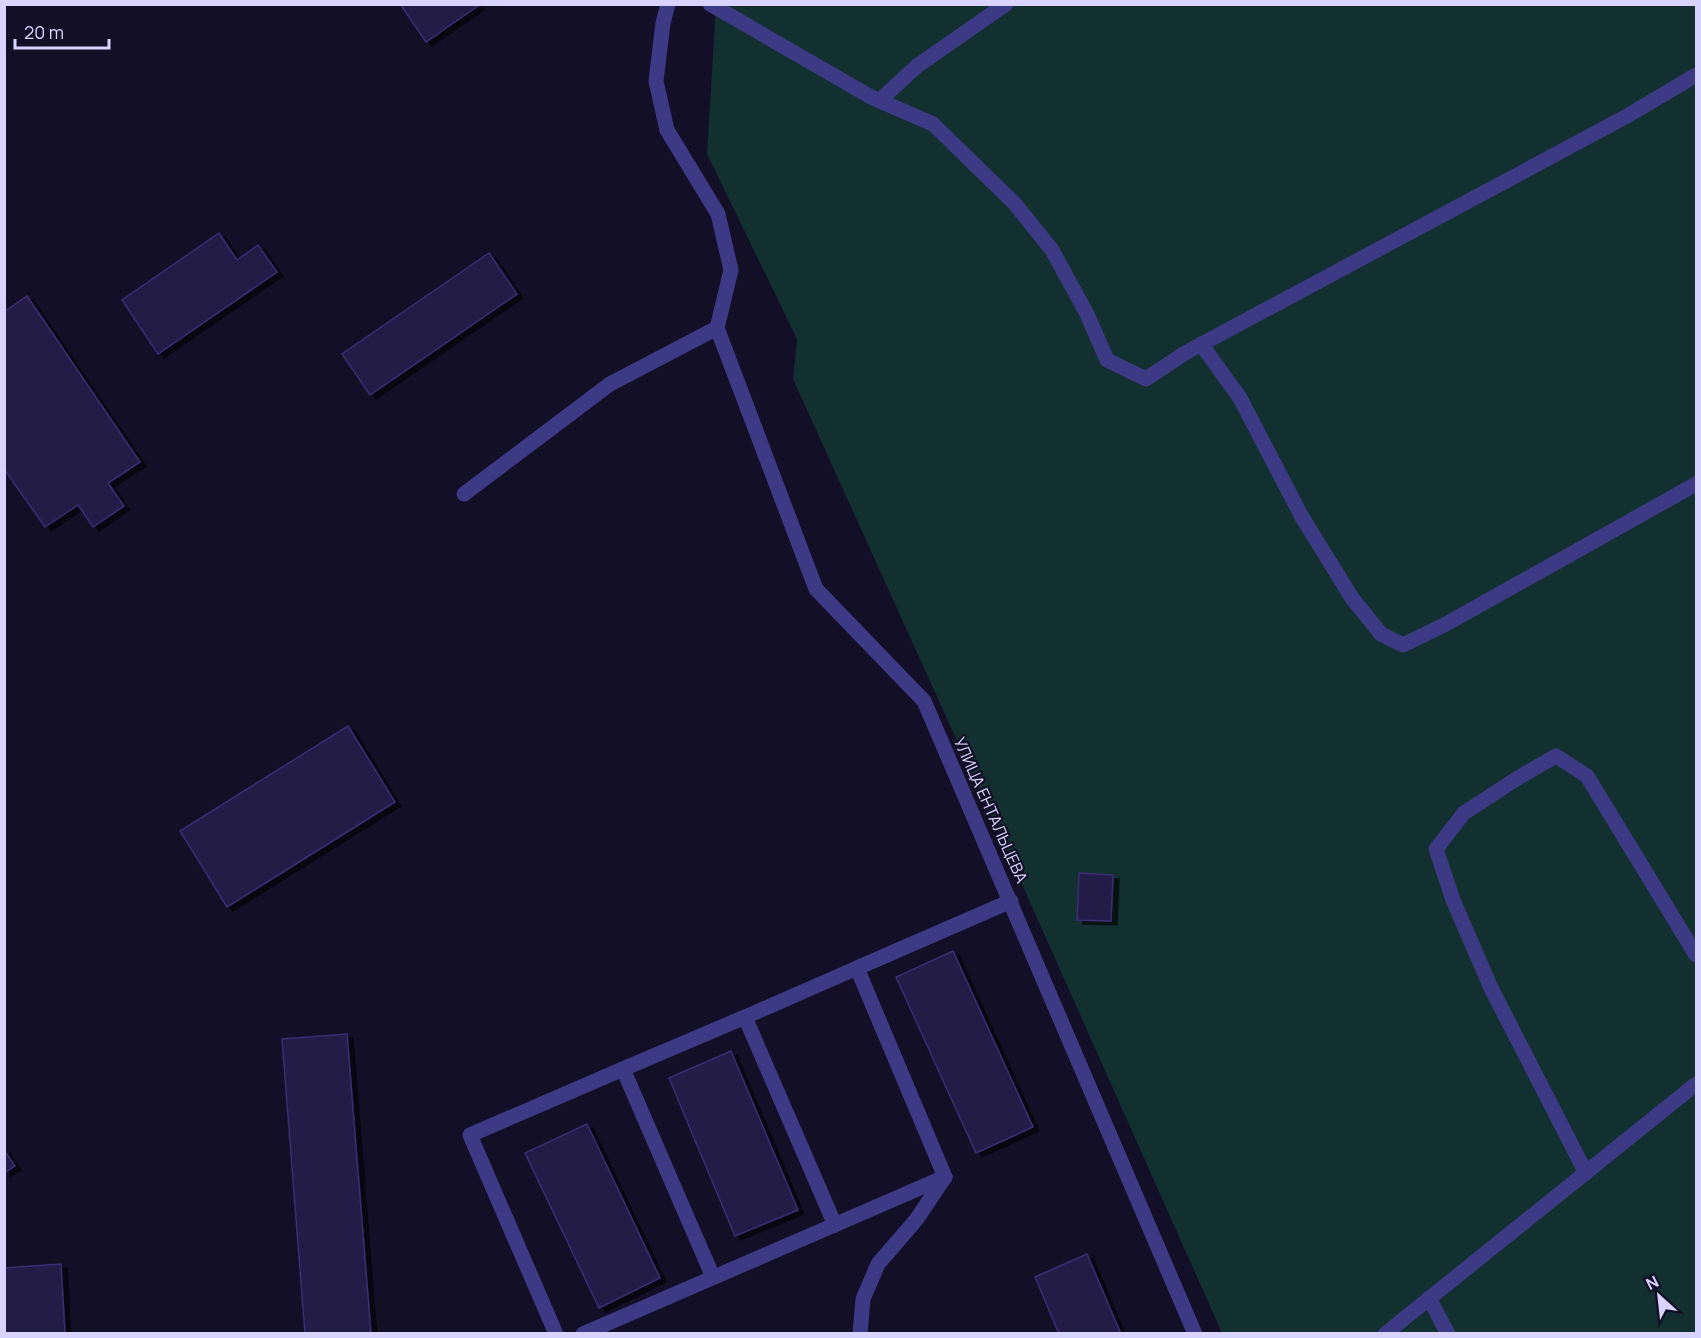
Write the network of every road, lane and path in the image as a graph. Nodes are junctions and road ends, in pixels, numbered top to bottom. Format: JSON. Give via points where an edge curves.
{"nodes":[{"id":1,"x":668,"y":4,"type":"edge"},
{"id":2,"x":710,"y":4,"type":"edge"},
{"id":3,"x":1006,"y":4,"type":"edge"},
{"id":4,"x":1696,"y":75,"type":"edge"},
{"id":5,"x":879,"y":101,"type":"junction"},
{"id":6,"x":717,"y":328,"type":"junction"},
{"id":7,"x":1201,"y":344,"type":"junction"},
{"id":8,"x":1696,"y":484,"type":"edge"},
{"id":9,"x":464,"y":494,"type":"dead end"},
{"id":10,"x":1011,"y":901,"type":"junction"},
{"id":11,"x":1696,"y":956,"type":"edge"},
{"id":12,"x":857,"y":968,"type":"junction"},
{"id":13,"x":745,"y":1017,"type":"junction"},
{"id":14,"x":623,"y":1069,"type":"junction"},
{"id":15,"x":1696,"y":1084,"type":"edge"},
{"id":16,"x":1586,"y":1173,"type":"junction"},
{"id":17,"x":945,"y":1177,"type":"junction"},
{"id":18,"x":835,"y":1225,"type":"junction"},
{"id":19,"x":713,"y":1277,"type":"junction"},
{"id":20,"x":1429,"y":1298,"type":"junction"},
{"id":21,"x":556,"y":1334,"type":"edge"},
{"id":22,"x":583,"y":1334,"type":"edge"},
{"id":23,"x":860,"y":1334,"type":"edge"},
{"id":24,"x":1195,"y":1334,"type":"edge"},
{"id":25,"x":1385,"y":1334,"type":"edge"},
{"id":26,"x":1448,"y":1334,"type":"edge"}],
"edges":[{"from":1,"to":6,"type":"street","via":[[656,81],[667,130],[718,214],[731,270]]},
{"from":2,"to":5,"type":"street"},
{"from":3,"to":5,"type":"street","via":[[917,66]]},
{"from":4,"to":7,"type":"street"},
{"from":5,"to":7,"type":"street","via":[[933,124],[1014,204],[1052,250],[1107,360],[1146,379]]},
{"from":6,"to":9,"type":"street","via":[[610,384]]},
{"from":6,"to":10,"type":"street","name":"УЛИЦА ЕНТАЛЬЦЕВА","via":[[816,589],[924,701]]},
{"from":7,"to":8,"type":"street","via":[[1240,398],[1302,517],[1352,598],[1381,634],[1403,645]]},
{"from":10,"to":12,"type":"street"},
{"from":10,"to":24,"type":"street","name":"УЛИЦА ЕНТАЛЬЦЕВА"},
{"from":11,"to":16,"type":"street","via":[[1587,776],[1556,756],[1464,813],[1436,849],[1491,988]]},
{"from":12,"to":13,"type":"street"},
{"from":12,"to":17,"type":"street"},
{"from":13,"to":14,"type":"street"},
{"from":13,"to":18,"type":"street"},
{"from":14,"to":19,"type":"street"},
{"from":14,"to":21,"type":"street","via":[[470,1135]]},
{"from":15,"to":16,"type":"street"},
{"from":16,"to":20,"type":"street"},
{"from":17,"to":18,"type":"street"},
{"from":17,"to":23,"type":"street","via":[[916,1220],[878,1264],[863,1299]]},
{"from":18,"to":19,"type":"street"},
{"from":19,"to":22,"type":"street"},
{"from":20,"to":25,"type":"street"},
{"from":20,"to":26,"type":"street"}]}
